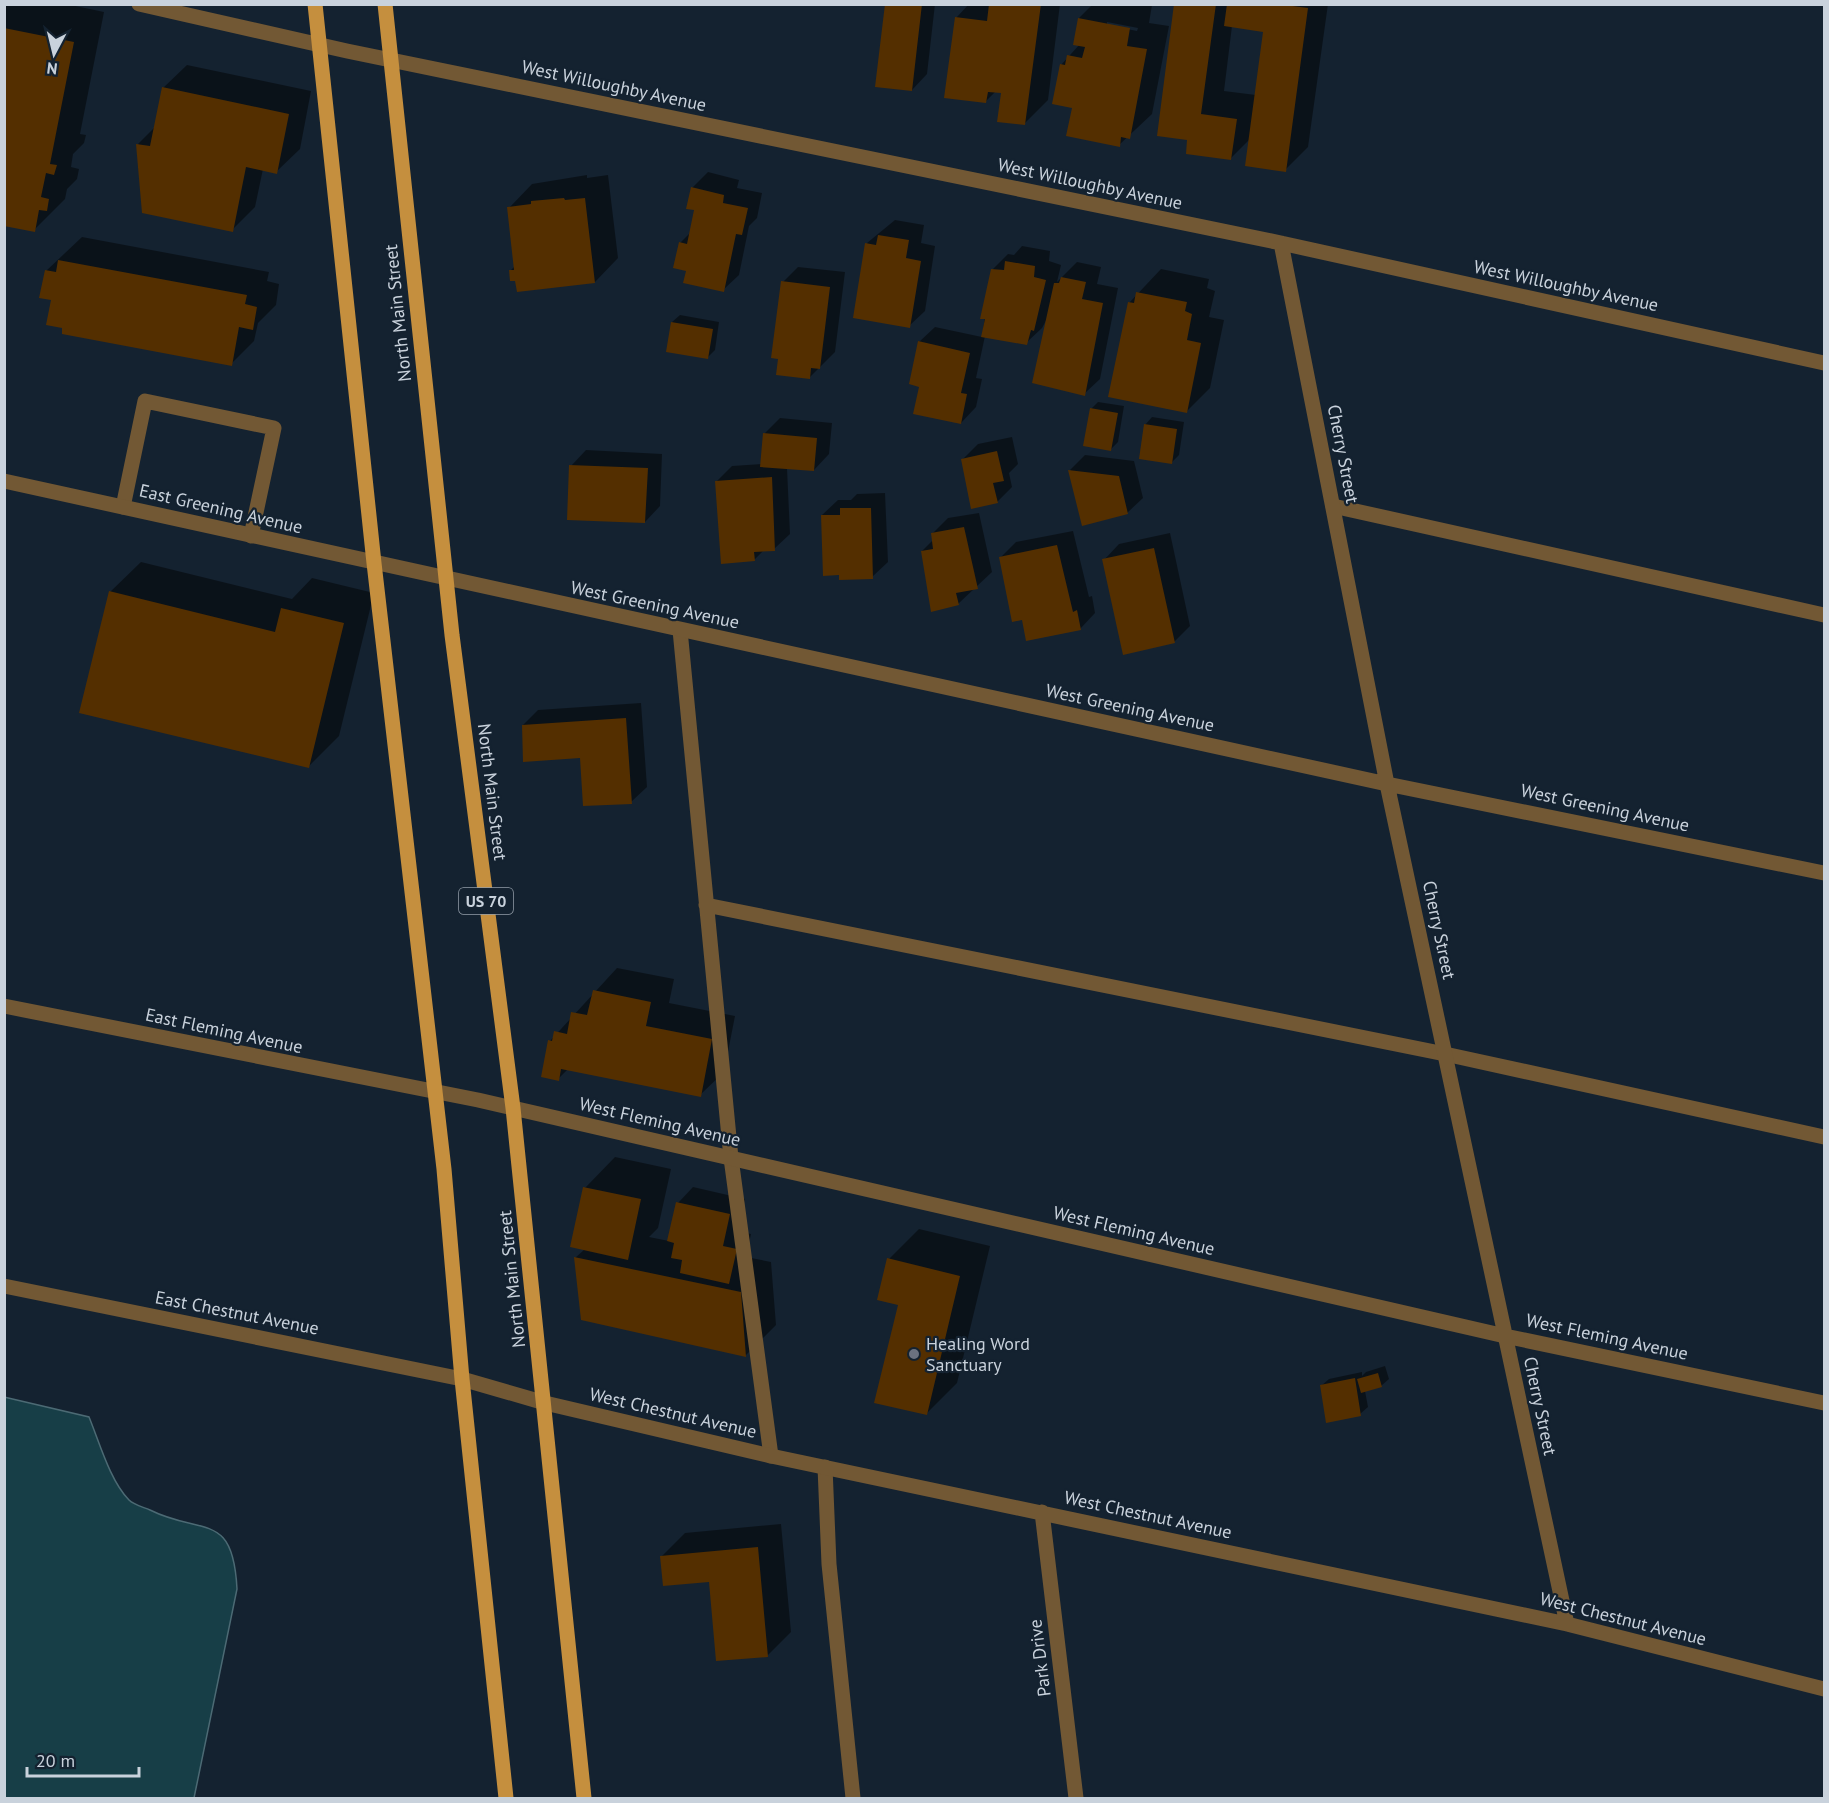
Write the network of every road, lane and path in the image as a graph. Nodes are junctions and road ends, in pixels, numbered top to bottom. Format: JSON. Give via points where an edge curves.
{"nodes":[{"id":1,"x":139,"y":4,"type":"edge"},
{"id":2,"x":315,"y":4,"type":"edge"},
{"id":3,"x":385,"y":4,"type":"edge"},
{"id":4,"x":320,"y":45,"type":"junction"},
{"id":5,"x":392,"y":60,"type":"junction"},
{"id":6,"x":1281,"y":243,"type":"junction"},
{"id":7,"x":1824,"y":363,"type":"edge"},
{"id":8,"x":4,"y":481,"type":"edge"},
{"id":9,"x":1333,"y":506,"type":"junction"},
{"id":10,"x":123,"y":507,"type":"junction"},
{"id":11,"x":251,"y":536,"type":"junction"},
{"id":12,"x":374,"y":563,"type":"junction"},
{"id":13,"x":428,"y":576,"type":"joint"},
{"id":14,"x":445,"y":579,"type":"junction"},
{"id":15,"x":1824,"y":615,"type":"edge"},
{"id":16,"x":680,"y":630,"type":"junction"},
{"id":17,"x":1387,"y":784,"type":"junction"},
{"id":18,"x":1824,"y":873,"type":"edge"},
{"id":19,"x":706,"y":905,"type":"junction"},
{"id":20,"x":4,"y":1006,"type":"edge"},
{"id":21,"x":1445,"y":1054,"type":"junction"},
{"id":22,"x":435,"y":1094,"type":"junction"},
{"id":23,"x":513,"y":1108,"type":"junction"},
{"id":24,"x":1824,"y":1137,"type":"edge"},
{"id":25,"x":730,"y":1158,"type":"junction"},
{"id":26,"x":4,"y":1286,"type":"edge"},
{"id":27,"x":1505,"y":1335,"type":"junction"},
{"id":28,"x":462,"y":1379,"type":"junction"},
{"id":29,"x":545,"y":1403,"type":"junction"},
{"id":30,"x":1824,"y":1403,"type":"edge"},
{"id":31,"x":771,"y":1456,"type":"junction"},
{"id":32,"x":825,"y":1467,"type":"junction"},
{"id":33,"x":1042,"y":1512,"type":"junction"},
{"id":34,"x":1566,"y":1624,"type":"junction"},
{"id":35,"x":1824,"y":1689,"type":"edge"},
{"id":36,"x":506,"y":1798,"type":"edge"},
{"id":37,"x":584,"y":1798,"type":"edge"},
{"id":38,"x":853,"y":1798,"type":"edge"},
{"id":39,"x":1076,"y":1798,"type":"edge"}],
"edges":[{"from":1,"to":4,"type":"street","name":"West Willoughby Avenue"},
{"from":2,"to":4,"type":"main road"},
{"from":3,"to":5,"type":"main road","name":"North Main Street","number":"US 70"},
{"from":4,"to":5,"type":"street","name":"West Willoughby Avenue"},
{"from":4,"to":12,"type":"main road"},
{"from":5,"to":6,"type":"street","name":"West Willoughby Avenue"},
{"from":5,"to":14,"type":"main road","name":"North Main Street","number":"US 70"},
{"from":6,"to":7,"type":"street","name":"West Willoughby Avenue"},
{"from":6,"to":9,"type":"street","name":"Cherry Street"},
{"from":8,"to":10,"type":"street","name":"East Greening Avenue"},
{"from":9,"to":15,"type":"street"},
{"from":9,"to":17,"type":"street","name":"Cherry Street"},
{"from":10,"to":11,"type":"street","name":"East Greening Avenue"},
{"from":10,"to":11,"type":"street","via":[[145,401],[274,428]]},
{"from":11,"to":12,"type":"street","name":"East Greening Avenue"},
{"from":12,"to":13,"type":"street","name":"East Greening Avenue"},
{"from":12,"to":22,"type":"main road"},
{"from":13,"to":14,"type":"street","name":"West Greening Avenue"},
{"from":14,"to":16,"type":"street","name":"West Greening Avenue"},
{"from":14,"to":23,"type":"main road","name":"North Main Street","number":"US 70"},
{"from":16,"to":17,"type":"street","name":"West Greening Avenue"},
{"from":16,"to":19,"type":"street"},
{"from":17,"to":18,"type":"street","name":"West Greening Avenue"},
{"from":17,"to":21,"type":"street","name":"Cherry Street"},
{"from":19,"to":21,"type":"street"},
{"from":19,"to":25,"type":"street"},
{"from":20,"to":22,"type":"street","name":"East Fleming Avenue"},
{"from":21,"to":24,"type":"street"},
{"from":21,"to":27,"type":"street","name":"Cherry Street"},
{"from":22,"to":23,"type":"street","name":"West Fleming Avenue"},
{"from":22,"to":28,"type":"main road"},
{"from":23,"to":25,"type":"street","name":"West Fleming Avenue"},
{"from":23,"to":29,"type":"main road","name":"North Main Street","number":"US 70"},
{"from":25,"to":27,"type":"street","name":"West Fleming Avenue"},
{"from":25,"to":31,"type":"street"},
{"from":26,"to":28,"type":"street","name":"East Chestnut Avenue"},
{"from":27,"to":30,"type":"street","name":"West Fleming Avenue"},
{"from":27,"to":34,"type":"street","name":"Cherry Street"},
{"from":28,"to":29,"type":"street","name":"West Chestnut Avenue"},
{"from":28,"to":36,"type":"main road"},
{"from":29,"to":31,"type":"street","name":"West Chestnut Avenue"},
{"from":29,"to":37,"type":"main road","name":"North Main Street","number":"US 70"},
{"from":31,"to":32,"type":"street","name":"West Chestnut Avenue"},
{"from":32,"to":33,"type":"street","name":"West Chestnut Avenue"},
{"from":32,"to":38,"type":"street","via":[[829,1564]]},
{"from":33,"to":34,"type":"street","name":"West Chestnut Avenue"},
{"from":33,"to":39,"type":"street","name":"Park Drive"},
{"from":34,"to":35,"type":"street","name":"West Chestnut Avenue"}]}
